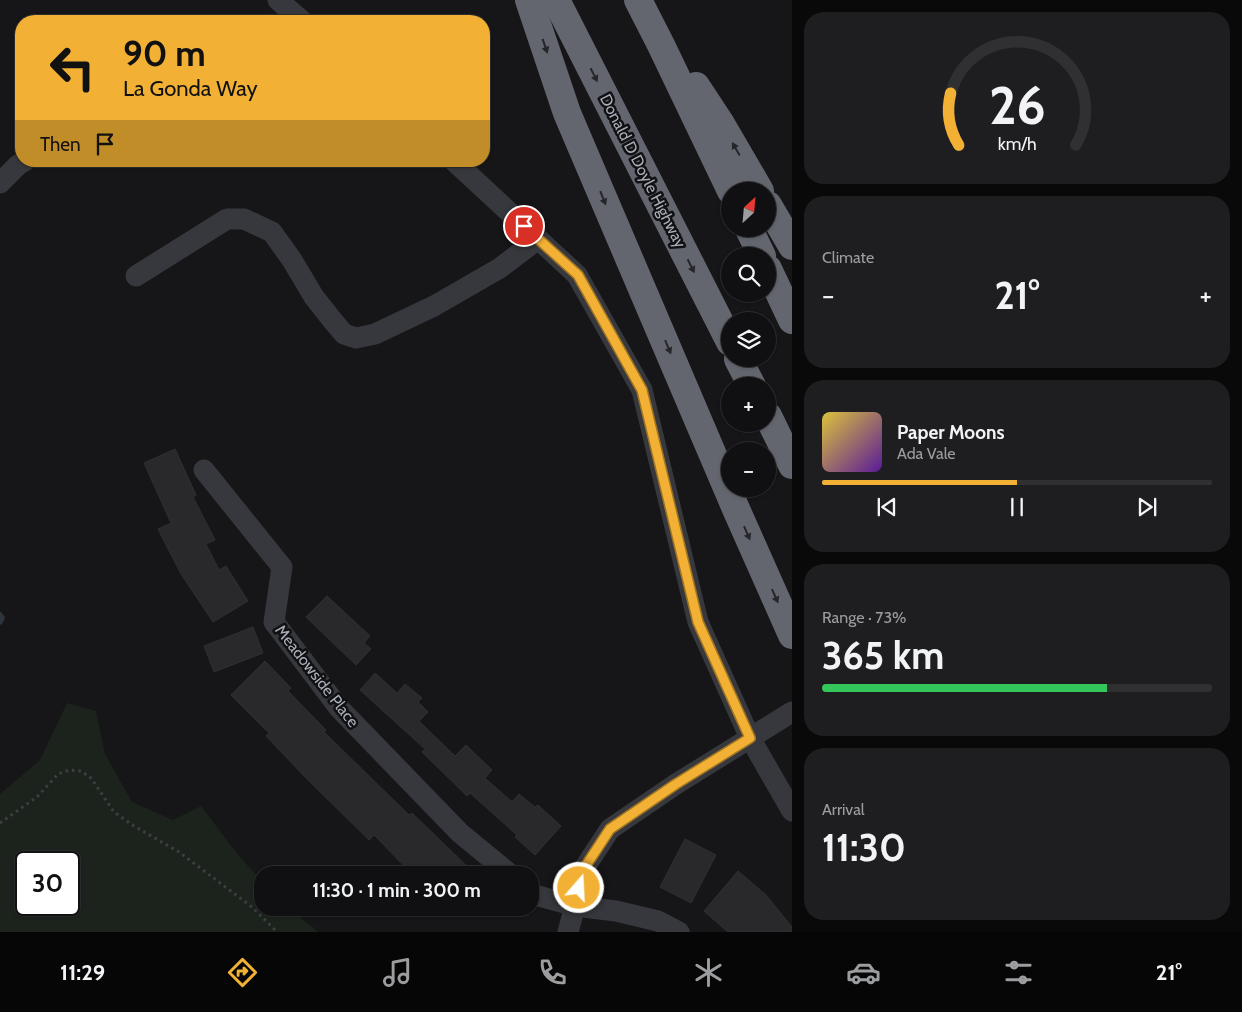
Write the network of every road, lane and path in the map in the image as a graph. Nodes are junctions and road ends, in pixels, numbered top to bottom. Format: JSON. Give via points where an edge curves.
{"nodes":[{"id":1,"x":278,"y":0,"type":"edge"},
{"id":2,"x":529,"y":0,"type":"edge"},
{"id":3,"x":556,"y":0,"type":"edge"},
{"id":4,"x":638,"y":0,"type":"edge"},
{"id":5,"x":293,"y":15,"type":"edge"},
{"id":6,"x":661,"y":45,"type":"junction"},
{"id":7,"x":17,"y":167,"type":"edge"},
{"id":8,"x":460,"y":167,"type":"edge"},
{"id":9,"x":727,"y":182,"type":"edge"},
{"id":10,"x":755,"y":182,"type":"edge"},
{"id":11,"x":0,"y":183,"type":"edge"},
{"id":12,"x":776,"y":219,"type":"edge"},
{"id":13,"x":538,"y":239,"type":"junction"},
{"id":14,"x":792,"y":246,"type":"edge"},
{"id":15,"x":136,"y":276,"type":"dead end"},
{"id":16,"x":776,"y":286,"type":"edge"},
{"id":17,"x":792,"y":320,"type":"edge"},
{"id":18,"x":721,"y":324,"type":"edge"},
{"id":19,"x":776,"y":432,"type":"edge"},
{"id":20,"x":792,"y":465,"type":"edge"},
{"id":21,"x":204,"y":470,"type":"dead end"},
{"id":22,"x":792,"y":635,"type":"edge"},
{"id":23,"x":792,"y":712,"type":"edge"},
{"id":24,"x":750,"y":738,"type":"junction"},
{"id":25,"x":792,"y":811,"type":"edge"},
{"id":26,"x":0,"y":823,"type":"edge"},
{"id":27,"x":500,"y":866,"type":"edge"},
{"id":28,"x":539,"y":896,"type":"edge"},
{"id":29,"x":575,"y":906,"type":"junction"},
{"id":30,"x":276,"y":932,"type":"edge"},
{"id":31,"x":568,"y":932,"type":"edge"},
{"id":32,"x":679,"y":932,"type":"edge"}],
"edges":[{"from":1,"to":5,"type":"street"},
{"from":2,"to":22,"type":"highway","one_way":true,"via":[[575,130]]},
{"from":3,"to":18,"type":"highway","name":"Donald D Doyle Highway","one_way":true},
{"from":4,"to":6,"type":"highway"},
{"from":6,"to":9,"type":"highway"},
{"from":10,"to":6,"type":"highway","one_way":true,"via":[[692,81]]},
{"from":7,"to":11,"type":"street"},
{"from":8,"to":13,"type":"street"},
{"from":12,"to":14,"type":"highway"},
{"from":13,"to":15,"type":"street","via":[[500,268],[434,306],[374,334],[356,338],[344,334],[332,321],[272,232],[244,219],[227,219]]},
{"from":13,"to":24,"type":"street","via":[[578,275],[642,390],[698,622]]},
{"from":16,"to":17,"type":"highway"},
{"from":19,"to":20,"type":"highway"},
{"from":21,"to":27,"type":"street","name":"Meadowside Place","via":[[282,567],[274,622],[339,708],[460,833]]},
{"from":23,"to":24,"type":"street"},
{"from":24,"to":25,"type":"street"},
{"from":24,"to":29,"type":"street","via":[[610,829],[583,870]]},
{"from":26,"to":30,"type":"path","via":[[37,797],[58,774],[69,770],[81,771],[91,778],[114,812],[179,852],[252,907]]},
{"from":28,"to":29,"type":"street"},
{"from":29,"to":31,"type":"street"},
{"from":29,"to":32,"type":"street","via":[[658,921]]}]}
